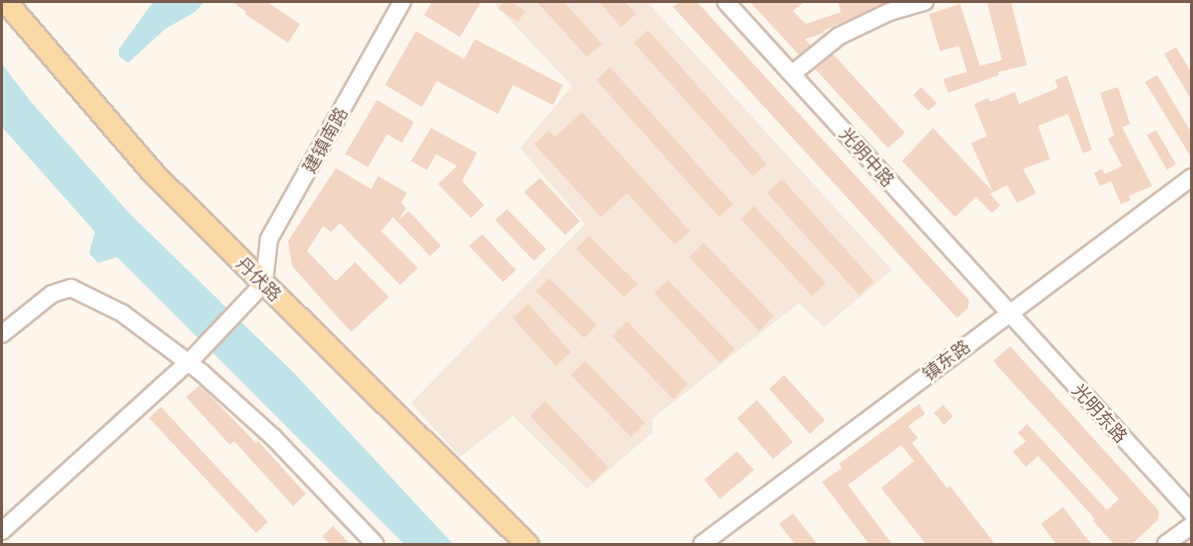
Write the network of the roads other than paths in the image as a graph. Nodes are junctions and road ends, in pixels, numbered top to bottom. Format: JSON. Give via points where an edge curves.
{"nodes":[{"id":1,"x":6,"y":2,"type":"edge"},
{"id":2,"x":402,"y":2,"type":"edge"},
{"id":3,"x":726,"y":2,"type":"edge"},
{"id":4,"x":925,"y":2,"type":"edge"},
{"id":5,"x":792,"y":74,"type":"junction"},
{"id":6,"x":1191,"y":177,"type":"edge"},
{"id":7,"x":264,"y":283,"type":"junction"},
{"id":8,"x":1009,"y":313,"type":"junction"},
{"id":9,"x":2,"y":334,"type":"edge"},
{"id":10,"x":192,"y":359,"type":"junction"},
{"id":11,"x":1191,"y":513,"type":"edge"},
{"id":12,"x":1191,"y":525,"type":"edge"},
{"id":13,"x":2,"y":531,"type":"edge"},
{"id":14,"x":375,"y":544,"type":"edge"},
{"id":15,"x":526,"y":544,"type":"edge"},
{"id":16,"x":702,"y":544,"type":"edge"},
{"id":17,"x":1166,"y":544,"type":"edge"}],
"edges":[{"from":1,"to":7,"type":"main road","name":"丹伏路","via":[[153,173]]},
{"from":2,"to":7,"type":"street","name":"建镇南路","via":[[269,239]]},
{"from":3,"to":5,"type":"street","name":"光明中路"},
{"from":4,"to":5,"type":"street","via":[[889,12],[838,36]]},
{"from":5,"to":8,"type":"street","name":"光明中路"},
{"from":6,"to":8,"type":"street","name":"镇东路"},
{"from":7,"to":10,"type":"street"},
{"from":7,"to":15,"type":"main road","name":"丹伏路"},
{"from":8,"to":11,"type":"street","name":"光明东路"},
{"from":8,"to":16,"type":"street","name":"镇东路"},
{"from":9,"to":10,"type":"street","via":[[52,294],[71,288],[122,313]]},
{"from":10,"to":13,"type":"street"},
{"from":10,"to":14,"type":"street"},
{"from":12,"to":17,"type":"street"}]}
